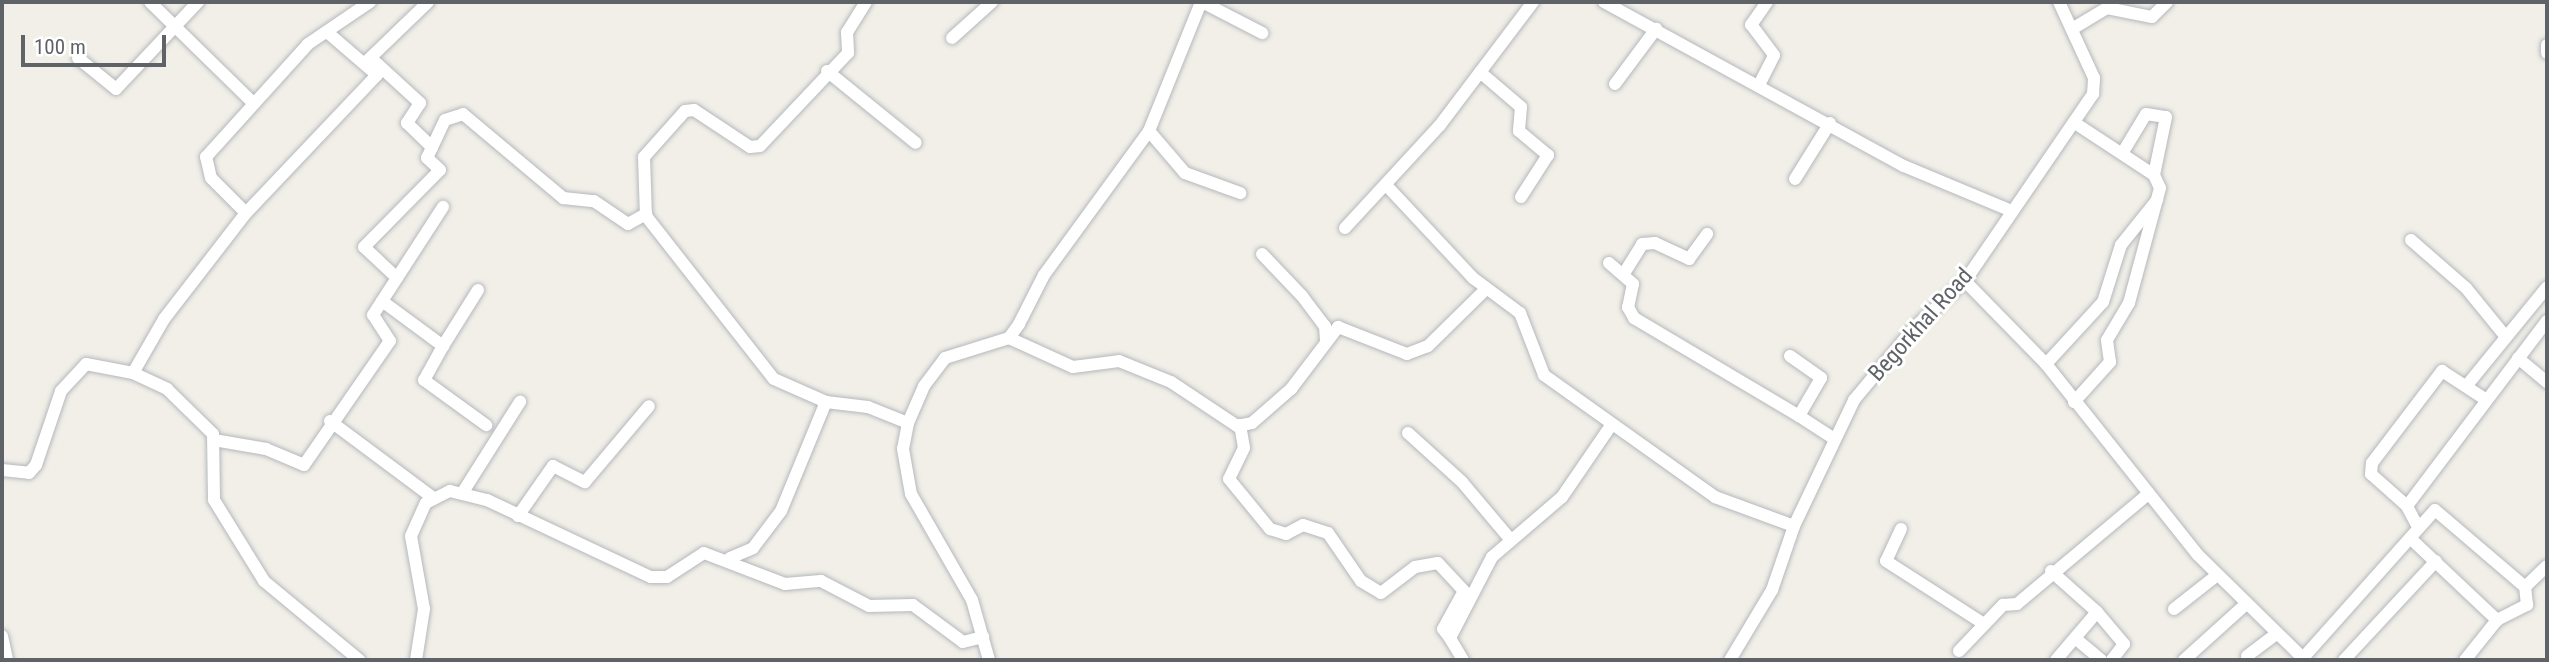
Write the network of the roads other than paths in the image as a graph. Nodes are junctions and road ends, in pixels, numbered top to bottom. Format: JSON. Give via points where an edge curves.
{"nodes":[{"id":1,"x":150,"y":2,"type":"edge"},
{"id":2,"x":198,"y":2,"type":"edge"},
{"id":3,"x":370,"y":2,"type":"edge"},
{"id":4,"x":428,"y":2,"type":"edge"},
{"id":5,"x":866,"y":2,"type":"edge"},
{"id":6,"x":992,"y":2,"type":"edge"},
{"id":7,"x":1201,"y":2,"type":"edge"},
{"id":8,"x":1534,"y":2,"type":"edge"},
{"id":9,"x":1604,"y":2,"type":"edge"},
{"id":10,"x":1768,"y":2,"type":"edge"},
{"id":11,"x":2059,"y":2,"type":"edge"},
{"id":12,"x":2167,"y":2,"type":"edge"},
{"id":13,"x":2114,"y":5,"type":"edge"},
{"id":14,"x":175,"y":28,"type":"junction"},
{"id":15,"x":1656,"y":29,"type":"junction"},
{"id":16,"x":2072,"y":29,"type":"junction"},
{"id":17,"x":327,"y":32,"type":"junction"},
{"id":18,"x":1262,"y":33,"type":"dead end"},
{"id":19,"x":952,"y":38,"type":"dead end"},
{"id":20,"x":2547,"y":45,"type":"edge"},
{"id":21,"x":2547,"y":54,"type":"edge"},
{"id":22,"x":78,"y":58,"type":"dead end"},
{"id":23,"x":368,"y":59,"type":"junction"},
{"id":24,"x":827,"y":71,"type":"junction"},
{"id":25,"x":1480,"y":72,"type":"junction"},
{"id":26,"x":1760,"y":83,"type":"junction"},
{"id":27,"x":1615,"y":84,"type":"dead end"},
{"id":28,"x":251,"y":102,"type":"junction"},
{"id":29,"x":1830,"y":123,"type":"junction"},
{"id":30,"x":2078,"y":125,"type":"junction"},
{"id":31,"x":1149,"y":131,"type":"junction"},
{"id":32,"x":916,"y":144,"type":"dead end"},
{"id":33,"x":432,"y":147,"type":"junction"},
{"id":34,"x":2123,"y":152,"type":"junction"},
{"id":35,"x":2154,"y":175,"type":"junction"},
{"id":36,"x":1796,"y":179,"type":"dead end"},
{"id":37,"x":1386,"y":184,"type":"junction"},
{"id":38,"x":1240,"y":193,"type":"dead end"},
{"id":39,"x":1521,"y":197,"type":"dead end"},
{"id":40,"x":2158,"y":200,"type":"junction"},
{"id":41,"x":443,"y":207,"type":"dead end"},
{"id":42,"x":2008,"y":210,"type":"junction"},
{"id":43,"x":246,"y":213,"type":"junction"},
{"id":44,"x":646,"y":214,"type":"junction"},
{"id":45,"x":1345,"y":228,"type":"dead end"},
{"id":46,"x":1707,"y":234,"type":"dead end"},
{"id":47,"x":2411,"y":240,"type":"dead end"},
{"id":48,"x":1262,"y":254,"type":"dead end"},
{"id":49,"x":1609,"y":263,"type":"dead end"},
{"id":50,"x":1622,"y":275,"type":"junction"},
{"id":51,"x":397,"y":278,"type":"junction"},
{"id":52,"x":1965,"y":281,"type":"junction"},
{"id":53,"x":2547,"y":287,"type":"edge"},
{"id":54,"x":1486,"y":289,"type":"junction"},
{"id":55,"x":478,"y":290,"type":"dead end"},
{"id":56,"x":382,"y":301,"type":"junction"},
{"id":57,"x":2547,"y":321,"type":"edge"},
{"id":58,"x":2506,"y":337,"type":"junction"},
{"id":59,"x":1009,"y":338,"type":"junction"},
{"id":60,"x":1326,"y":340,"type":"junction"},
{"id":61,"x":443,"y":346,"type":"junction"},
{"id":62,"x":1790,"y":356,"type":"dead end"},
{"id":63,"x":2518,"y":358,"type":"junction"},
{"id":64,"x":2046,"y":364,"type":"junction"},
{"id":65,"x":133,"y":373,"type":"junction"},
{"id":66,"x":2547,"y":382,"type":"edge"},
{"id":67,"x":2468,"y":384,"type":"junction"},
{"id":68,"x":2485,"y":399,"type":"junction"},
{"id":69,"x":520,"y":402,"type":"dead end"},
{"id":70,"x":826,"y":402,"type":"junction"},
{"id":71,"x":2074,"y":402,"type":"junction"},
{"id":72,"x":649,"y":406,"type":"dead end"},
{"id":73,"x":1799,"y":416,"type":"junction"},
{"id":74,"x":330,"y":421,"type":"junction"},
{"id":75,"x":908,"y":423,"type":"junction"},
{"id":76,"x":486,"y":425,"type":"dead end"},
{"id":77,"x":1240,"y":425,"type":"junction"},
{"id":78,"x":1610,"y":427,"type":"junction"},
{"id":79,"x":1408,"y":433,"type":"dead end"},
{"id":80,"x":1833,"y":438,"type":"junction"},
{"id":81,"x":214,"y":440,"type":"junction"},
{"id":82,"x":2,"y":470,"type":"edge"},
{"id":83,"x":463,"y":492,"type":"junction"},
{"id":84,"x":2148,"y":494,"type":"junction"},
{"id":85,"x":432,"y":496,"type":"junction"},
{"id":86,"x":2407,"y":506,"type":"junction"},
{"id":87,"x":518,"y":516,"type":"junction"},
{"id":88,"x":1794,"y":526,"type":"junction"},
{"id":89,"x":2418,"y":527,"type":"junction"},
{"id":90,"x":1901,"y":529,"type":"dead end"},
{"id":91,"x":2410,"y":538,"type":"junction"},
{"id":92,"x":1510,"y":539,"type":"junction"},
{"id":93,"x":730,"y":558,"type":"junction"},
{"id":94,"x":2436,"y":561,"type":"junction"},
{"id":95,"x":2547,"y":566,"type":"edge"},
{"id":96,"x":2051,"y":571,"type":"junction"},
{"id":97,"x":2216,"y":576,"type":"junction"},
{"id":98,"x":2525,"y":587,"type":"junction"},
{"id":99,"x":2246,"y":604,"type":"junction"},
{"id":100,"x":2174,"y":609,"type":"dead end"},
{"id":101,"x":2097,"y":612,"type":"junction"},
{"id":102,"x":2497,"y":620,"type":"junction"},
{"id":103,"x":1984,"y":624,"type":"junction"},
{"id":104,"x":2277,"y":633,"type":"junction"},
{"id":105,"x":2,"y":636,"type":"edge"},
{"id":106,"x":983,"y":637,"type":"junction"},
{"id":107,"x":1450,"y":638,"type":"junction"},
{"id":108,"x":2075,"y":638,"type":"junction"},
{"id":109,"x":1959,"y":651,"type":"dead end"},
{"id":110,"x":2247,"y":656,"type":"dead end"},
{"id":111,"x":2304,"y":659,"type":"edge"},
{"id":112,"x":7,"y":660,"type":"edge"},
{"id":113,"x":359,"y":660,"type":"edge"},
{"id":114,"x":416,"y":660,"type":"edge"},
{"id":115,"x":989,"y":660,"type":"edge"},
{"id":116,"x":1463,"y":660,"type":"edge"},
{"id":117,"x":1730,"y":660,"type":"edge"},
{"id":118,"x":2056,"y":660,"type":"edge"},
{"id":119,"x":2101,"y":660,"type":"edge"},
{"id":120,"x":2112,"y":660,"type":"edge"},
{"id":121,"x":2184,"y":660,"type":"edge"},
{"id":122,"x":2344,"y":660,"type":"edge"},
{"id":123,"x":2465,"y":660,"type":"edge"}],
"edges":[{"from":1,"to":14,"type":"street"},
{"from":2,"to":14,"type":"street"},
{"from":3,"to":17,"type":"street"},
{"from":4,"to":23,"type":"street"},
{"from":5,"to":24,"type":"street","via":[[847,32],[850,50]]},
{"from":6,"to":19,"type":"street"},
{"from":7,"to":18,"type":"street"},
{"from":7,"to":31,"type":"street"},
{"from":8,"to":25,"type":"street"},
{"from":9,"to":15,"type":"street"},
{"from":10,"to":26,"type":"street","via":[[1751,25],[1774,55]]},
{"from":11,"to":16,"type":"street","name":"Begorkhal Road"},
{"from":12,"to":13,"type":"street","via":[[2152,17]]},
{"from":13,"to":16,"type":"street"},
{"from":14,"to":22,"type":"street","via":[[116,89]]},
{"from":14,"to":28,"type":"street"},
{"from":15,"to":26,"type":"street"},
{"from":15,"to":27,"type":"street"},
{"from":16,"to":30,"type":"street","name":"Begorkhal Road","via":[[2095,86]]},
{"from":17,"to":23,"type":"street"},
{"from":17,"to":28,"type":"street"},
{"from":20,"to":21,"type":"street"},
{"from":23,"to":33,"type":"street","via":[[420,103],[407,123]]},
{"from":23,"to":43,"type":"street","via":[[377,75],[372,84]]},
{"from":24,"to":32,"type":"street"},
{"from":24,"to":44,"type":"street","via":[[756,148],[694,110],[685,111],[644,157]]},
{"from":25,"to":37,"type":"street"},
{"from":25,"to":39,"type":"street","via":[[1521,107],[1518,131],[1548,155]]},
{"from":26,"to":29,"type":"street"},
{"from":28,"to":43,"type":"street","via":[[217,139],[205,167]]},
{"from":29,"to":36,"type":"street"},
{"from":29,"to":42,"type":"street","via":[[1904,166]]},
{"from":30,"to":34,"type":"street"},
{"from":30,"to":42,"type":"street","name":"Begorkhal Road"},
{"from":31,"to":38,"type":"street","via":[[1185,173]]},
{"from":31,"to":59,"type":"street","via":[[1039,284]]},
{"from":33,"to":44,"type":"street","via":[[445,120],[463,114],[563,198],[594,201],[628,224]]},
{"from":33,"to":51,"type":"street","via":[[427,158],[440,170],[364,247]]},
{"from":34,"to":35,"type":"street"},
{"from":34,"to":35,"type":"street","via":[[2146,114],[2166,117]]},
{"from":35,"to":40,"type":"street"},
{"from":37,"to":45,"type":"street"},
{"from":37,"to":54,"type":"street"},
{"from":40,"to":64,"type":"street","via":[[2121,246],[2103,302]]},
{"from":40,"to":71,"type":"street","via":[[2129,303],[2107,340],[2110,362]]},
{"from":41,"to":51,"type":"street"},
{"from":42,"to":52,"type":"street","name":"Begorkhal Road"},
{"from":43,"to":65,"type":"street","via":[[164,320]]},
{"from":44,"to":70,"type":"street","via":[[774,379]]},
{"from":46,"to":50,"type":"street","via":[[1689,259],[1647,242]]},
{"from":47,"to":58,"type":"street","via":[[2466,288]]},
{"from":48,"to":60,"type":"street","via":[[1325,326]]},
{"from":49,"to":50,"type":"street"},
{"from":50,"to":73,"type":"street","via":[[1633,284],[1628,307],[1634,318]]},
{"from":51,"to":56,"type":"street"},
{"from":52,"to":64,"type":"street"},
{"from":52,"to":80,"type":"street","name":"Begorkhal Road","via":[[1880,365]]},
{"from":53,"to":58,"type":"street"},
{"from":54,"to":60,"type":"street","via":[[1428,346],[1407,354],[1376,345],[1354,329],[1338,327]]},
{"from":54,"to":78,"type":"street","via":[[1524,317],[1537,367]]},
{"from":55,"to":61,"type":"street"},
{"from":56,"to":61,"type":"street"},
{"from":56,"to":74,"type":"street","via":[[373,315],[390,341],[370,378]]},
{"from":57,"to":63,"type":"street"},
{"from":58,"to":67,"type":"street"},
{"from":59,"to":75,"type":"street","via":[[946,358],[924,386]]},
{"from":59,"to":77,"type":"street","via":[[1073,367],[1119,361],[1171,382]]},
{"from":60,"to":77,"type":"street","via":[[1291,389],[1252,423]]},
{"from":61,"to":76,"type":"street","via":[[425,380]]},
{"from":62,"to":73,"type":"street","via":[[1821,378]]},
{"from":63,"to":66,"type":"street"},
{"from":63,"to":68,"type":"street"},
{"from":64,"to":71,"type":"street"},
{"from":65,"to":81,"type":"street","via":[[180,398]]},
{"from":65,"to":82,"type":"street","via":[[86,364],[61,391],[36,466],[29,473]]},
{"from":67,"to":68,"type":"street"},
{"from":67,"to":86,"type":"street","via":[[2442,371],[2369,468]]},
{"from":68,"to":86,"type":"street"},
{"from":69,"to":83,"type":"street"},
{"from":70,"to":75,"type":"street","via":[[868,407]]},
{"from":70,"to":93,"type":"street","via":[[781,511],[753,548]]},
{"from":71,"to":84,"type":"street"},
{"from":72,"to":87,"type":"street","via":[[585,482],[553,466]]},
{"from":73,"to":80,"type":"street"},
{"from":74,"to":81,"type":"street","via":[[300,467],[266,449]]},
{"from":74,"to":85,"type":"street"},
{"from":75,"to":106,"type":"street","via":[[902,450],[911,494],[966,587]]},
{"from":77,"to":107,"type":"street","via":[[1244,448],[1229,478],[1270,529],[1286,534],[1303,525],[1328,533],[1361,581],[1381,593],[1415,567],[1438,563],[1464,591],[1443,629]]},
{"from":78,"to":88,"type":"street","via":[[1735,508]]},
{"from":78,"to":92,"type":"street","via":[[1562,497]]},
{"from":79,"to":92,"type":"street","via":[[1462,482]]},
{"from":80,"to":88,"type":"street","name":"Begorkhal Road"},
{"from":81,"to":113,"type":"street","via":[[214,500],[249,559],[279,599]]},
{"from":83,"to":85,"type":"street"},
{"from":83,"to":87,"type":"street"},
{"from":84,"to":96,"type":"street"},
{"from":84,"to":97,"type":"street"},
{"from":85,"to":114,"type":"street","via":[[411,536],[424,609]]},
{"from":86,"to":89,"type":"street"},
{"from":87,"to":93,"type":"street","via":[[660,579],[704,553]]},
{"from":88,"to":117,"type":"street","name":"Begorkhal Road","via":[[1772,590]]},
{"from":89,"to":91,"type":"street"},
{"from":89,"to":98,"type":"street","via":[[2441,511]]},
{"from":90,"to":103,"type":"street","via":[[1886,561]]},
{"from":91,"to":94,"type":"street"},
{"from":91,"to":111,"type":"street"},
{"from":92,"to":107,"type":"street","via":[[1486,567]]},
{"from":93,"to":106,"type":"street","via":[[785,584],[813,579],[869,606],[913,605],[957,641]]},
{"from":94,"to":102,"type":"street"},
{"from":94,"to":122,"type":"street"},
{"from":95,"to":98,"type":"street"},
{"from":96,"to":101,"type":"street"},
{"from":96,"to":103,"type":"street"},
{"from":97,"to":99,"type":"street"},
{"from":97,"to":100,"type":"street"},
{"from":98,"to":102,"type":"street","via":[[2527,605]]},
{"from":99,"to":104,"type":"street"},
{"from":99,"to":121,"type":"street"},
{"from":101,"to":108,"type":"street"},
{"from":101,"to":120,"type":"street","via":[[2124,644]]},
{"from":102,"to":123,"type":"street"},
{"from":103,"to":109,"type":"street"},
{"from":104,"to":110,"type":"street"},
{"from":104,"to":111,"type":"street"},
{"from":105,"to":112,"type":"street"},
{"from":106,"to":115,"type":"street"},
{"from":107,"to":116,"type":"street"},
{"from":108,"to":118,"type":"street"},
{"from":108,"to":119,"type":"street"}]}
